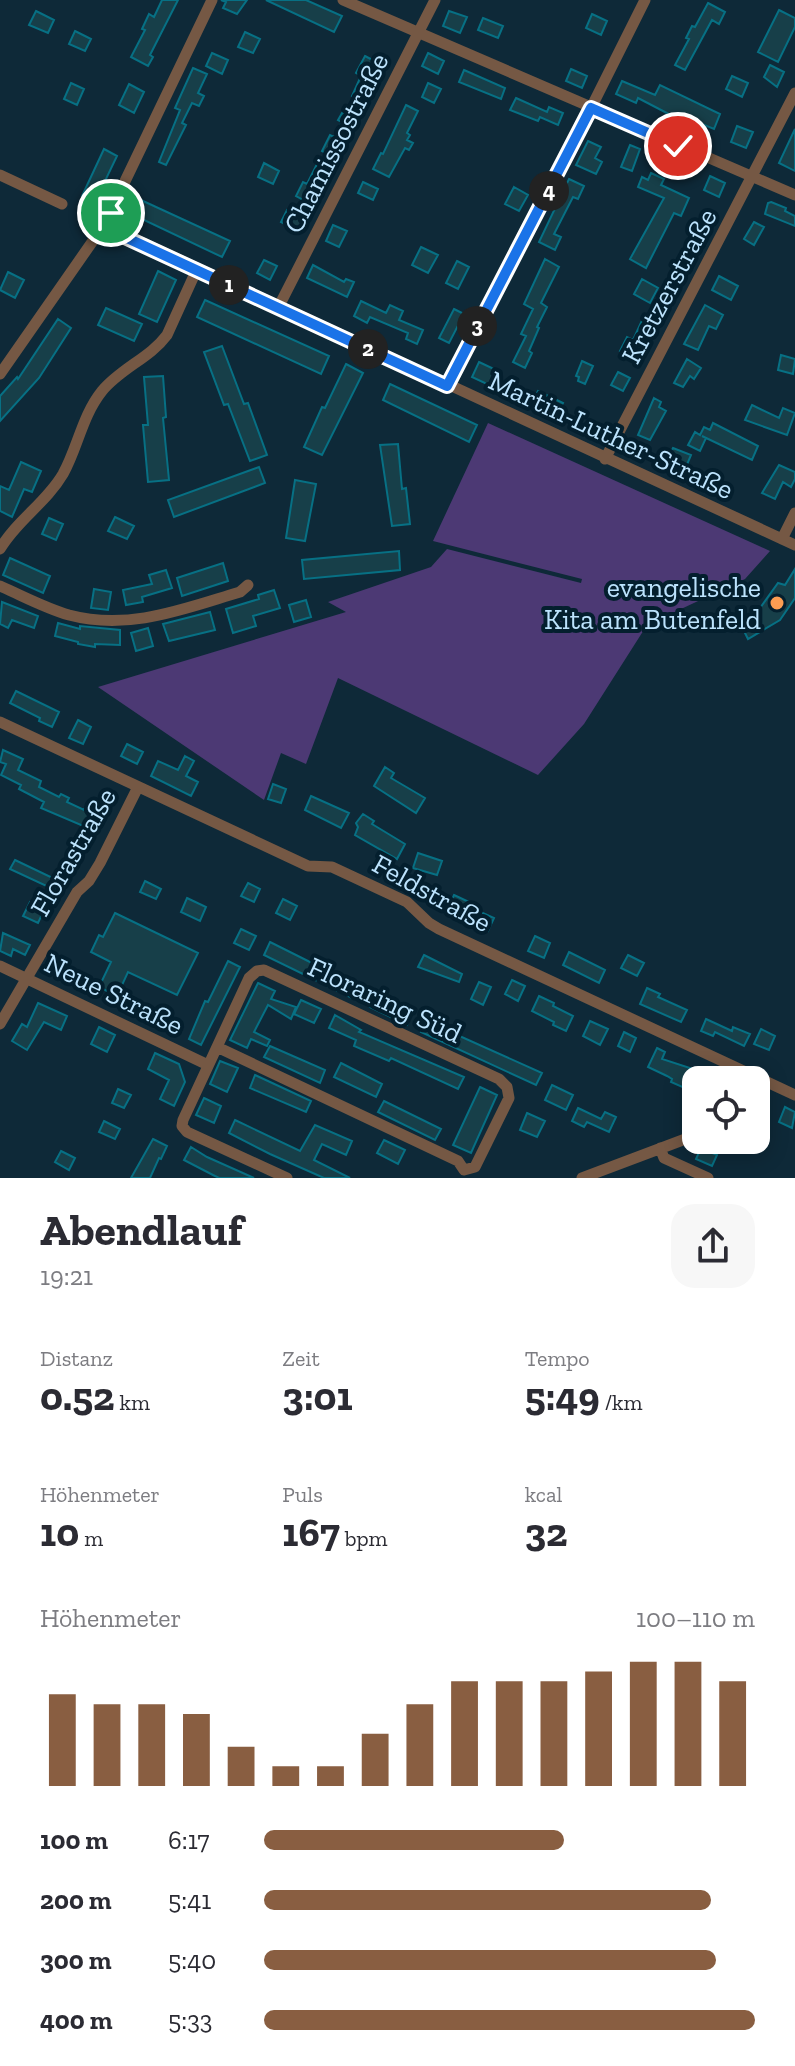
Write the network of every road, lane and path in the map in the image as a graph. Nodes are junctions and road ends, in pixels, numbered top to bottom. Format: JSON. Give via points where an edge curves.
{"nodes":[{"id":1,"x":212,"y":0,"type":"edge"},
{"id":2,"x":343,"y":0,"type":"edge"},
{"id":3,"x":435,"y":0,"type":"edge"},
{"id":4,"x":645,"y":0,"type":"edge"},
{"id":5,"x":419,"y":33,"type":"junction"},
{"id":6,"x":795,"y":93,"type":"edge"},
{"id":7,"x":591,"y":108,"type":"junction"},
{"id":8,"x":0,"y":175,"type":"edge"},
{"id":9,"x":753,"y":178,"type":"junction"},
{"id":10,"x":795,"y":195,"type":"edge"},
{"id":11,"x":62,"y":204,"type":"dead end"},
{"id":12,"x":104,"y":225,"type":"junction"},
{"id":13,"x":197,"y":269,"type":"junction"},
{"id":14,"x":278,"y":308,"type":"junction"},
{"id":15,"x":0,"y":374,"type":"edge"},
{"id":16,"x":447,"y":386,"type":"junction"},
{"id":17,"x":605,"y":459,"type":"junction"},
{"id":18,"x":795,"y":513,"type":"edge"},
{"id":19,"x":782,"y":539,"type":"junction"},
{"id":20,"x":795,"y":545,"type":"edge"},
{"id":21,"x":0,"y":549,"type":"edge"},
{"id":22,"x":248,"y":585,"type":"dead end"},
{"id":23,"x":0,"y":586,"type":"edge"},
{"id":24,"x":0,"y":722,"type":"edge"},
{"id":25,"x":138,"y":787,"type":"junction"},
{"id":26,"x":0,"y":966,"type":"edge"},
{"id":27,"x":27,"y":979,"type":"junction"},
{"id":28,"x":0,"y":1024,"type":"edge"},
{"id":29,"x":217,"y":1047,"type":"junction"},
{"id":30,"x":208,"y":1065,"type":"junction"},
{"id":31,"x":733,"y":1066,"type":"edge"},
{"id":32,"x":770,"y":1083,"type":"edge"},
{"id":33,"x":795,"y":1095,"type":"edge"},
{"id":34,"x":682,"y":1140,"type":"edge"},
{"id":35,"x":660,"y":1148,"type":"junction"},
{"id":36,"x":465,"y":1172,"type":"edge"},
{"id":37,"x":287,"y":1178,"type":"edge"},
{"id":38,"x":582,"y":1178,"type":"edge"},
{"id":39,"x":708,"y":1178,"type":"edge"}],
"edges":[{"from":1,"to":12,"type":"street"},
{"from":2,"to":5,"type":"street"},
{"from":3,"to":5,"type":"street","name":"Chamissostraße"},
{"from":4,"to":7,"type":"street"},
{"from":5,"to":7,"type":"street"},
{"from":5,"to":14,"type":"street","name":"Chamissostraße"},
{"from":6,"to":9,"type":"street","name":"Kretzerstraße"},
{"from":7,"to":9,"type":"street"},
{"from":7,"to":16,"type":"street"},
{"from":8,"to":11,"type":"street"},
{"from":9,"to":10,"type":"street"},
{"from":9,"to":17,"type":"street","name":"Kretzerstraße"},
{"from":12,"to":13,"type":"street","name":"Martin-Luther-Straße"},
{"from":12,"to":15,"type":"street"},
{"from":13,"to":14,"type":"street","name":"Martin-Luther-Straße"},
{"from":13,"to":21,"type":"street","via":[[161,344],[101,393],[63,473]]},
{"from":14,"to":16,"type":"street","name":"Martin-Luther-Straße"},
{"from":16,"to":17,"type":"street","name":"Martin-Luther-Straße"},
{"from":17,"to":19,"type":"street","name":"Martin-Luther-Straße"},
{"from":18,"to":19,"type":"street"},
{"from":19,"to":20,"type":"street","name":"Martin-Luther-Straße"},
{"from":22,"to":23,"type":"street","via":[[165,615],[125,621],[71,615]]},
{"from":24,"to":25,"type":"street","name":"Feldstraße"},
{"from":25,"to":27,"type":"street","name":"Florastraße","via":[[100,863],[77,892]]},
{"from":25,"to":31,"type":"street","name":"Feldstraße","via":[[308,866],[332,867],[407,902],[439,929]]},
{"from":26,"to":27,"type":"street","name":"Neue Straße"},
{"from":27,"to":28,"type":"street","name":"Florastraße"},
{"from":27,"to":30,"type":"street","name":"Neue Straße"},
{"from":29,"to":30,"type":"street","name":"Floraring Süd"},
{"from":29,"to":36,"type":"street","via":[[458,1161]]},
{"from":29,"to":36,"type":"street","name":"Floraring Süd","via":[[249,978],[264,970],[499,1079],[509,1098]]},
{"from":30,"to":37,"type":"street","name":"Floraring Süd","via":[[182,1126]]},
{"from":32,"to":33,"type":"street","name":"Feldstraße"},
{"from":34,"to":35,"type":"street"},
{"from":35,"to":38,"type":"street"},
{"from":35,"to":39,"type":"street","via":[[664,1158]]}]}
